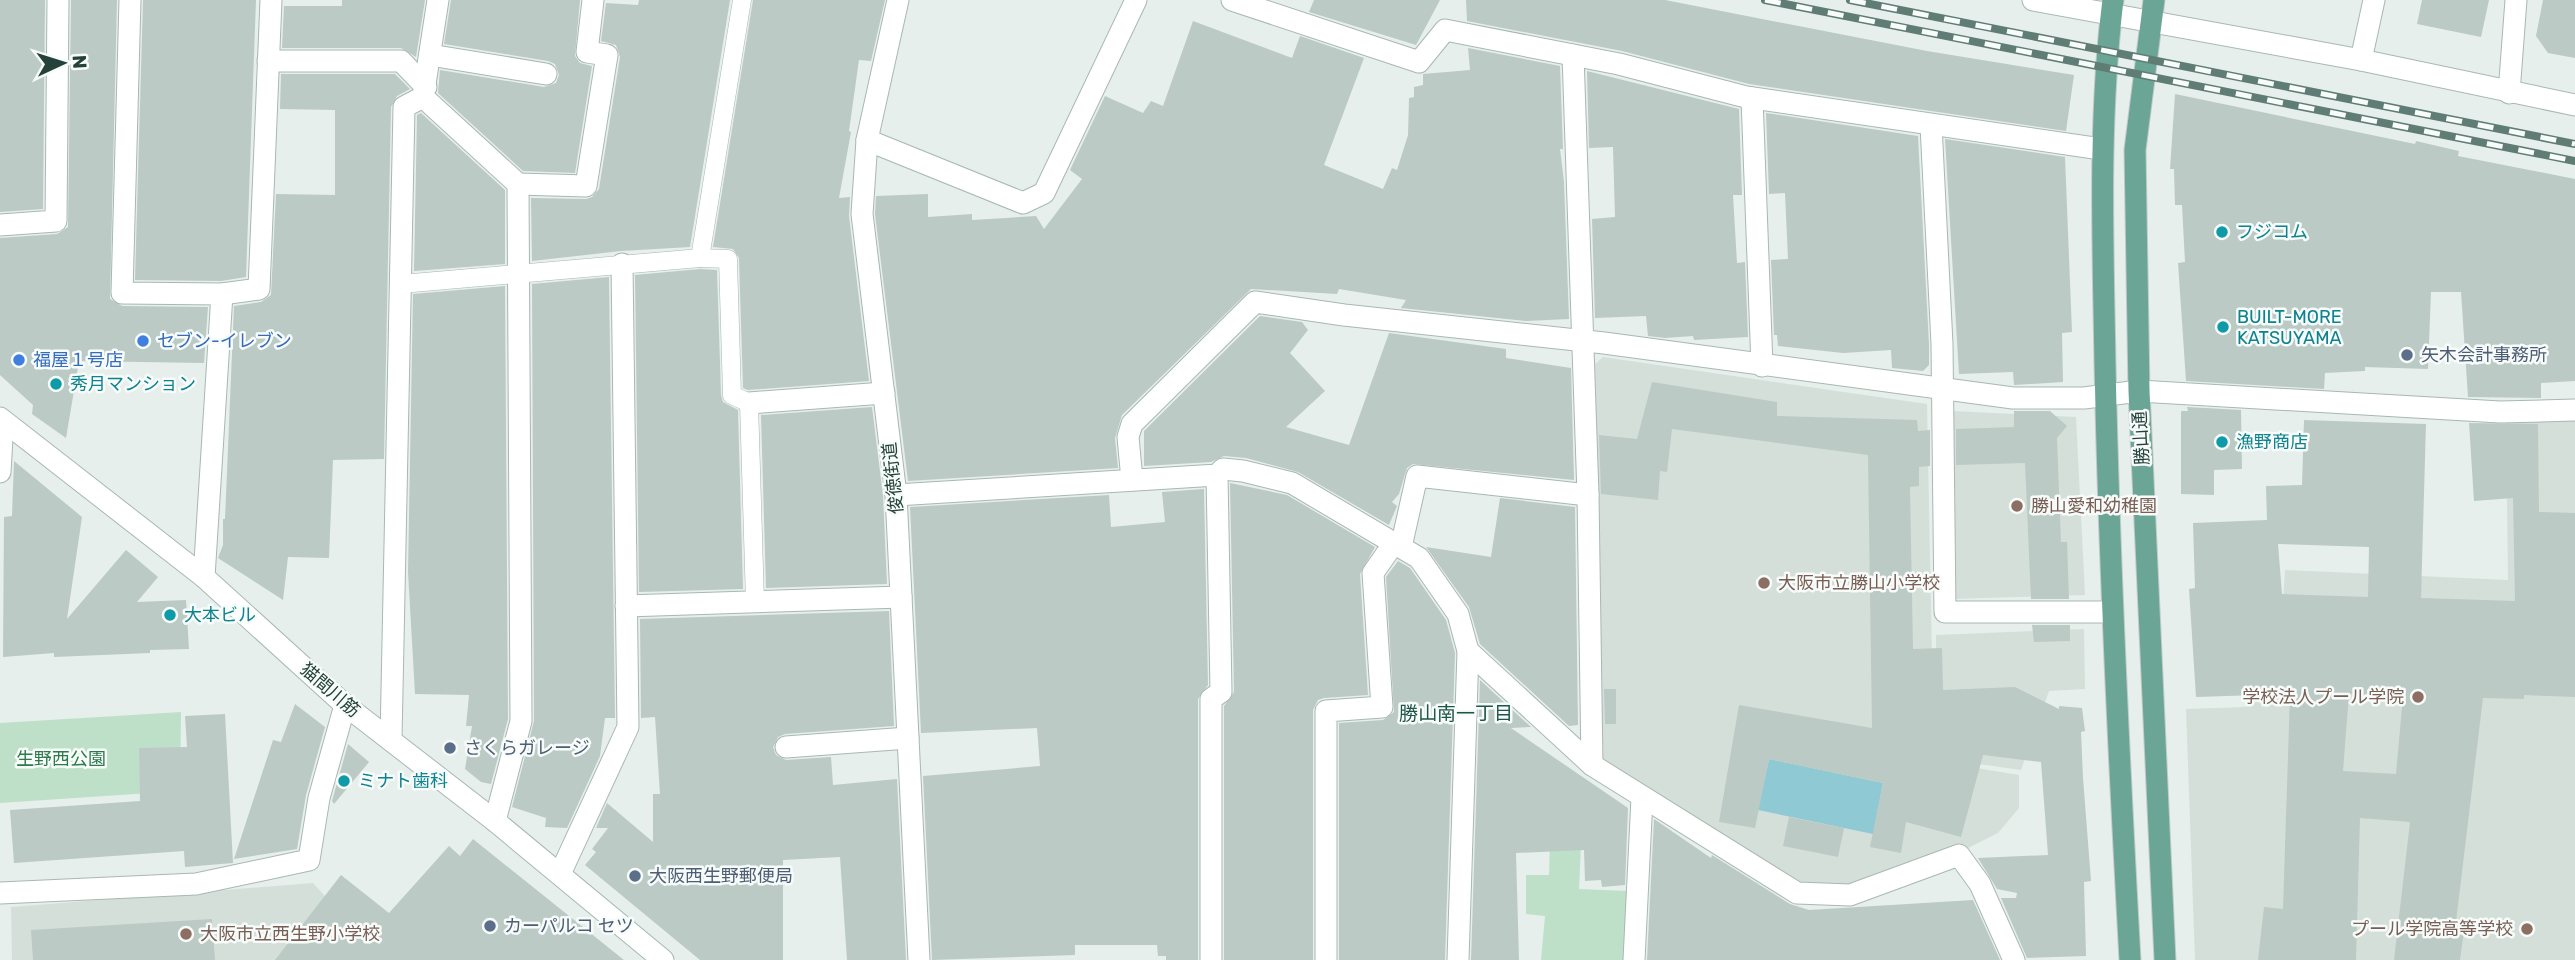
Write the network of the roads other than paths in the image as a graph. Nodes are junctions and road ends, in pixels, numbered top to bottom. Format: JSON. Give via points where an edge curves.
{"nodes":[{"id":1,"x":58,"y":0,"type":"edge"},
{"id":2,"x":130,"y":0,"type":"edge"},
{"id":3,"x":271,"y":0,"type":"edge"},
{"id":4,"x":438,"y":0,"type":"edge"},
{"id":5,"x":593,"y":0,"type":"edge"},
{"id":6,"x":742,"y":0,"type":"edge"},
{"id":7,"x":898,"y":0,"type":"edge"},
{"id":8,"x":1136,"y":0,"type":"edge"},
{"id":9,"x":1232,"y":0,"type":"edge"},
{"id":10,"x":2033,"y":0,"type":"edge"},
{"id":11,"x":2154,"y":0,"type":"edge"},
{"id":12,"x":2374,"y":0,"type":"edge"},
{"id":13,"x":2516,"y":0,"type":"edge"},
{"id":14,"x":2112,"y":8,"type":"edge"},
{"id":15,"x":2150,"y":22,"type":"junction"},
{"id":16,"x":430,"y":55,"type":"junction"},
{"id":17,"x":1573,"y":55,"type":"junction"},
{"id":18,"x":2361,"y":60,"type":"junction"},
{"id":19,"x":268,"y":61,"type":"junction"},
{"id":20,"x":547,"y":74,"type":"dead end"},
{"id":21,"x":424,"y":92,"type":"junction"},
{"id":22,"x":2509,"y":93,"type":"junction"},
{"id":23,"x":1752,"y":98,"type":"junction"},
{"id":24,"x":2575,"y":105,"type":"edge"},
{"id":25,"x":1931,"y":125,"type":"junction"},
{"id":26,"x":867,"y":140,"type":"junction"},
{"id":27,"x":2101,"y":149,"type":"junction"},
{"id":28,"x":518,"y":184,"type":"junction"},
{"id":29,"x":0,"y":225,"type":"edge"},
{"id":30,"x":700,"y":258,"type":"junction"},
{"id":31,"x":622,"y":264,"type":"junction"},
{"id":32,"x":517,"y":272,"type":"junction"},
{"id":33,"x":401,"y":284,"type":"junction"},
{"id":34,"x":222,"y":293,"type":"junction"},
{"id":35,"x":1583,"y":342,"type":"junction"},
{"id":36,"x":1762,"y":366,"type":"junction"},
{"id":37,"x":1941,"y":390,"type":"junction"},
{"id":38,"x":2140,"y":391,"type":"junction"},
{"id":39,"x":884,"y":393,"type":"junction"},
{"id":40,"x":2106,"y":394,"type":"junction"},
{"id":41,"x":749,"y":403,"type":"junction"},
{"id":42,"x":2575,"y":410,"type":"edge"},
{"id":43,"x":2,"y":420,"type":"edge"},
{"id":44,"x":0,"y":472,"type":"edge"},
{"id":45,"x":1217,"y":475,"type":"junction"},
{"id":46,"x":1132,"y":480,"type":"junction"},
{"id":47,"x":896,"y":495,"type":"junction"},
{"id":48,"x":1588,"y":495,"type":"junction"},
{"id":49,"x":1397,"y":545,"type":"junction"},
{"id":50,"x":204,"y":577,"type":"junction"},
{"id":51,"x":901,"y":597,"type":"junction"},
{"id":52,"x":755,"y":602,"type":"junction"},
{"id":53,"x":626,"y":607,"type":"junction"},
{"id":54,"x":2111,"y":612,"type":"junction"},
{"id":55,"x":1468,"y":651,"type":"junction"},
{"id":56,"x":345,"y":705,"type":"junction"},
{"id":57,"x":908,"y":738,"type":"junction"},
{"id":58,"x":391,"y":739,"type":"junction"},
{"id":59,"x":786,"y":747,"type":"dead end"},
{"id":60,"x":1592,"y":765,"type":"junction"},
{"id":61,"x":1642,"y":798,"type":"junction"},
{"id":62,"x":495,"y":821,"type":"junction"},
{"id":63,"x":560,"y":874,"type":"junction"},
{"id":64,"x":0,"y":893,"type":"edge"},
{"id":65,"x":663,"y":960,"type":"edge"},
{"id":66,"x":919,"y":960,"type":"edge"},
{"id":67,"x":1211,"y":960,"type":"edge"},
{"id":68,"x":1326,"y":960,"type":"edge"},
{"id":69,"x":1458,"y":960,"type":"edge"},
{"id":70,"x":1634,"y":960,"type":"edge"},
{"id":71,"x":2014,"y":960,"type":"edge"},
{"id":72,"x":2130,"y":960,"type":"edge"},
{"id":73,"x":2165,"y":960,"type":"edge"}],
"edges":[{"from":1,"to":29,"type":"street","via":[[56,221]]},
{"from":2,"to":34,"type":"street","via":[[122,293]]},
{"from":3,"to":19,"type":"street"},
{"from":4,"to":16,"type":"street"},
{"from":5,"to":28,"type":"street","via":[[587,52],[607,55],[586,186]]},
{"from":6,"to":30,"type":"lane"},
{"from":7,"to":26,"type":"street","name":"俊徳街道"},
{"from":8,"to":26,"type":"street","via":[[1038,198],[1023,203]]},
{"from":9,"to":17,"type":"street","via":[[1419,62],[1445,30]]},
{"from":10,"to":14,"type":"street"},
{"from":11,"to":15,"type":"main road","name":"勝山通"},
{"from":12,"to":18,"type":"street"},
{"from":13,"to":22,"type":"street"},
{"from":14,"to":15,"type":"street"},
{"from":14,"to":27,"type":"main road","name":"勝山通"},
{"from":15,"to":18,"type":"street"},
{"from":15,"to":38,"type":"main road","name":"勝山通","via":[[2135,150]]},
{"from":16,"to":20,"type":"street"},
{"from":16,"to":21,"type":"street"},
{"from":17,"to":23,"type":"street"},
{"from":17,"to":35,"type":"street"},
{"from":18,"to":22,"type":"street"},
{"from":19,"to":21,"type":"street","via":[[401,61]]},
{"from":19,"to":34,"type":"street","via":[[259,289]]},
{"from":21,"to":28,"type":"street"},
{"from":21,"to":33,"type":"street","via":[[404,107]]},
{"from":22,"to":24,"type":"street"},
{"from":23,"to":25,"type":"street"},
{"from":23,"to":36,"type":"street"},
{"from":25,"to":27,"type":"street"},
{"from":25,"to":37,"type":"street"},
{"from":26,"to":39,"type":"street","name":"俊徳街道","via":[[862,214]]},
{"from":27,"to":40,"type":"main road","name":"勝山通"},
{"from":28,"to":32,"type":"street"},
{"from":30,"to":31,"type":"lane"},
{"from":30,"to":41,"type":"lane","via":[[728,260],[732,395]]},
{"from":31,"to":32,"type":"lane"},
{"from":31,"to":53,"type":"street"},
{"from":32,"to":33,"type":"lane"},
{"from":32,"to":62,"type":"street","via":[[521,720]]},
{"from":33,"to":58,"type":"street"},
{"from":34,"to":50,"type":"street"},
{"from":35,"to":36,"type":"street"},
{"from":35,"to":46,"type":"street","via":[[1255,302],[1132,424],[1128,437]]},
{"from":35,"to":48,"type":"street"},
{"from":36,"to":37,"type":"street"},
{"from":37,"to":40,"type":"street","via":[[2013,398]]},
{"from":37,"to":54,"type":"street","via":[[1945,612]]},
{"from":38,"to":40,"type":"street"},
{"from":38,"to":42,"type":"street","via":[[2500,412]]},
{"from":38,"to":73,"type":"main road","name":"勝山通"},
{"from":39,"to":41,"type":"street"},
{"from":39,"to":47,"type":"street","name":"俊徳街道"},
{"from":40,"to":54,"type":"main road","name":"勝山通"},
{"from":41,"to":52,"type":"lane"},
{"from":43,"to":44,"type":"street"},
{"from":43,"to":50,"type":"street","name":"猫間川筋"},
{"from":45,"to":46,"type":"street"},
{"from":45,"to":49,"type":"street","via":[[1223,469],[1243,471],[1292,484]]},
{"from":45,"to":67,"type":"street","via":[[1221,692],[1211,699]]},
{"from":46,"to":47,"type":"street"},
{"from":47,"to":51,"type":"street","name":"俊徳街道"},
{"from":48,"to":49,"type":"street","via":[[1417,476]]},
{"from":48,"to":60,"type":"street"},
{"from":49,"to":55,"type":"street","via":[[1419,558],[1458,614]]},
{"from":49,"to":68,"type":"street","via":[[1373,573],[1382,707],[1326,710]]},
{"from":50,"to":56,"type":"street","name":"猫間川筋"},
{"from":51,"to":52,"type":"street"},
{"from":51,"to":57,"type":"street","name":"俊徳街道"},
{"from":52,"to":53,"type":"street"},
{"from":53,"to":63,"type":"street","via":[[628,727]]},
{"from":54,"to":72,"type":"main road","name":"勝山通"},
{"from":55,"to":60,"type":"street"},
{"from":55,"to":69,"type":"street"},
{"from":56,"to":58,"type":"street","name":"猫間川筋"},
{"from":56,"to":64,"type":"street","via":[[319,798],[309,860],[196,884]]},
{"from":57,"to":59,"type":"street"},
{"from":57,"to":66,"type":"street","name":"俊徳街道"},
{"from":58,"to":62,"type":"street","name":"猫間川筋"},
{"from":60,"to":61,"type":"street"},
{"from":61,"to":70,"type":"street"},
{"from":61,"to":71,"type":"street","via":[[1797,892],[1850,895],[1959,855],[1980,884]]},
{"from":62,"to":63,"type":"street","name":"猫間川筋"},
{"from":63,"to":65,"type":"street","name":"猫間川筋"}]}
